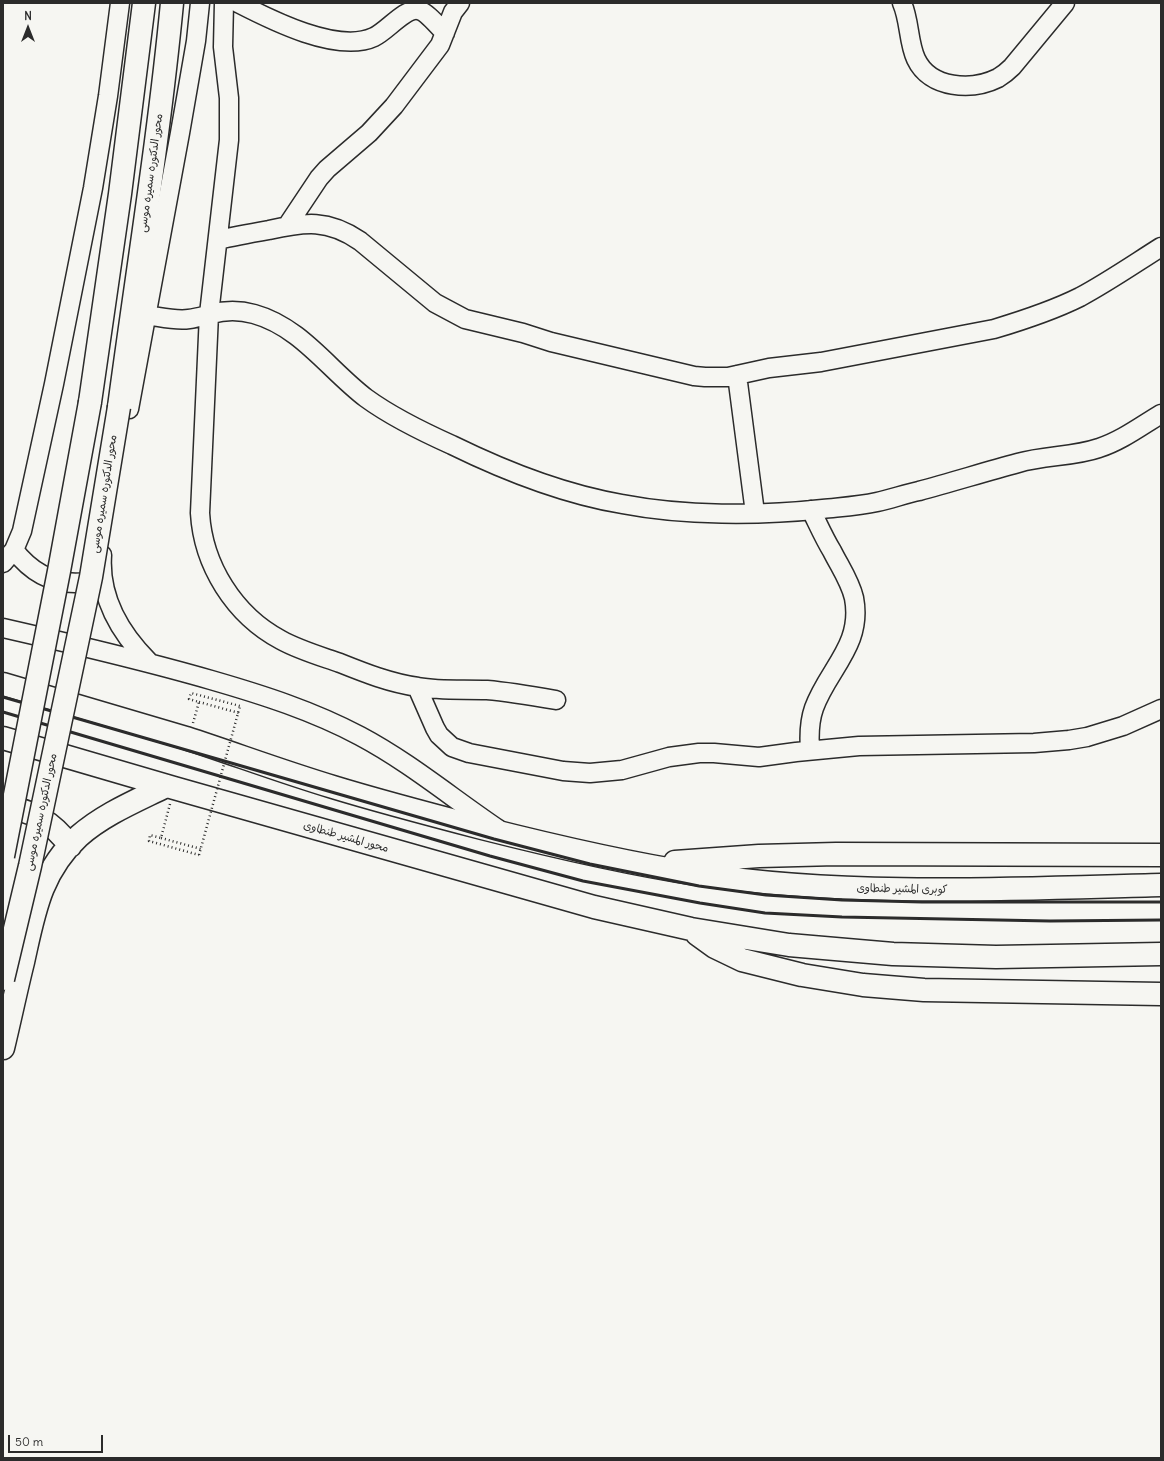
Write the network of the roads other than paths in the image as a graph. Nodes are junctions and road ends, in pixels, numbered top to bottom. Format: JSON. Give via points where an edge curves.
{"nodes":[{"id":1,"x":120,"y":3,"type":"edge"},
{"id":2,"x":144,"y":3,"type":"edge"},
{"id":3,"x":172,"y":3,"type":"edge"},
{"id":4,"x":200,"y":3,"type":"edge"},
{"id":5,"x":224,"y":3,"type":"edge"},
{"id":6,"x":238,"y":3,"type":"edge"},
{"id":7,"x":460,"y":3,"type":"edge"},
{"id":8,"x":902,"y":3,"type":"edge"},
{"id":9,"x":1065,"y":3,"type":"edge"},
{"id":10,"x":445,"y":33,"type":"junction"},
{"id":11,"x":287,"y":226,"type":"junction"},
{"id":12,"x":218,"y":240,"type":"junction"},
{"id":13,"x":1161,"y":247,"type":"edge"},
{"id":14,"x":209,"y":314,"type":"junction"},
{"id":15,"x":146,"y":316,"type":"junction"},
{"id":16,"x":737,"y":375,"type":"junction"},
{"id":17,"x":1161,"y":414,"type":"edge"},
{"id":18,"x":811,"y":510,"type":"junction"},
{"id":19,"x":755,"y":513,"type":"junction"},
{"id":20,"x":9,"y":557,"type":"edge"},
{"id":21,"x":102,"y":579,"type":"junction"},
{"id":22,"x":3,"y":628,"type":"edge"},
{"id":23,"x":149,"y":662,"type":"junction"},
{"id":24,"x":3,"y":684,"type":"edge"},
{"id":25,"x":417,"y":687,"type":"junction"},
{"id":26,"x":556,"y":700,"type":"dead end"},
{"id":27,"x":1161,"y":709,"type":"edge"},
{"id":28,"x":3,"y":738,"type":"edge"},
{"id":29,"x":810,"y":750,"type":"junction"},
{"id":30,"x":170,"y":787,"type":"junction"},
{"id":31,"x":3,"y":808,"type":"edge"},
{"id":32,"x":503,"y":833,"type":"junction"},
{"id":33,"x":70,"y":846,"type":"junction"},
{"id":34,"x":1161,"y":855,"type":"edge"},
{"id":35,"x":3,"y":856,"type":"edge"},
{"id":36,"x":644,"y":865,"type":"junction"},
{"id":37,"x":1161,"y":885,"type":"edge"},
{"id":38,"x":691,"y":929,"type":"junction"},
{"id":39,"x":1161,"y":954,"type":"edge"},
{"id":40,"x":3,"y":979,"type":"edge"},
{"id":41,"x":1161,"y":994,"type":"edge"},
{"id":42,"x":3,"y":1048,"type":"edge"}],
"edges":[{"from":1,"to":20,"type":"street","via":[[108,96],[54,384],[22,531]]},
{"from":2,"to":35,"type":"main road","bridge":true,"via":[[90,402]]},
{"from":3,"to":40,"type":"main road","name":"محور الدكتوره سميره موسى","bridge":true,"via":[[119,407],[91,577],[30,866]]},
{"from":4,"to":15,"type":"street","via":[[196,41]]},
{"from":5,"to":12,"type":"street","via":[[222,30],[229,125]]},
{"from":6,"to":10,"type":"street","via":[[294,29],[346,41],[356,42],[374,37],[406,12],[414,10],[424,12]]},
{"from":7,"to":10,"type":"street"},
{"from":8,"to":9,"type":"street","via":[[914,54],[922,68],[941,82],[963,85],[990,81],[1006,73]]},
{"from":10,"to":11,"type":"street","via":[[434,54],[394,106],[369,133],[323,174]]},
{"from":11,"to":12,"type":"street"},
{"from":11,"to":16,"type":"street","via":[[320,224],[351,235],[434,303],[465,319],[694,376]]},
{"from":12,"to":14,"type":"street"},
{"from":13,"to":16,"type":"street","via":[[1081,296],[1018,322],[839,359]]},
{"from":14,"to":15,"type":"street","via":[[179,320]]},
{"from":14,"to":19,"type":"street","via":[[242,312],[274,323],[309,346],[354,388],[382,409],[450,445],[521,475],[621,504],[680,511]]},
{"from":14,"to":25,"type":"street","via":[[200,513],[205,547],[215,569],[236,604],[256,623],[280,640],[381,679]]},
{"from":15,"to":21,"type":"street","via":[[104,542]]},
{"from":16,"to":19,"type":"street"},
{"from":17,"to":18,"type":"street","via":[[1116,441],[1099,448],[1029,460],[877,502]]},
{"from":18,"to":19,"type":"street"},
{"from":18,"to":29,"type":"street","via":[[846,577],[855,610],[848,647],[814,707],[809,730]]},
{"from":20,"to":21,"type":"street","via":[[48,578],[64,582],[80,583]]},
{"from":21,"to":23,"type":"street","via":[[118,623]]},
{"from":22,"to":23,"type":"street"},
{"from":23,"to":32,"type":"street","via":[[302,709],[366,739],[404,762]]},
{"from":24,"to":32,"type":"main road","via":[[189,739],[332,787]]},
{"from":25,"to":26,"type":"street","via":[[508,692]]},
{"from":25,"to":29,"type":"street","via":[[439,735],[452,747],[469,753],[562,771],[590,773],[622,770],[669,757],[699,753],[759,757]]},
{"from":27,"to":29,"type":"street","via":[[1117,728],[1069,740],[859,746]]},
{"from":28,"to":30,"type":"main road","name":"محور المشير طنطاوى"},
{"from":30,"to":33,"type":"main road","via":[[99,821]]},
{"from":30,"to":38,"type":"main road","name":"محور المشير طنطاوى","via":[[594,907]]},
{"from":31,"to":33,"type":"main road","via":[[21,810],[44,820],[54,827]]},
{"from":32,"to":36,"type":"main road"},
{"from":33,"to":42,"type":"main road","via":[[47,878],[37,902]]},
{"from":34,"to":36,"type":"main road","via":[[798,854]]},
{"from":36,"to":37,"type":"main road","name":"كوبرى المشير طنطاوى","via":[[754,882],[864,890]]},
{"from":38,"to":39,"type":"main road","via":[[789,945],[893,954],[996,957]]},
{"from":38,"to":41,"type":"main road","via":[[715,947],[742,960],[863,985],[924,990]]}]}
